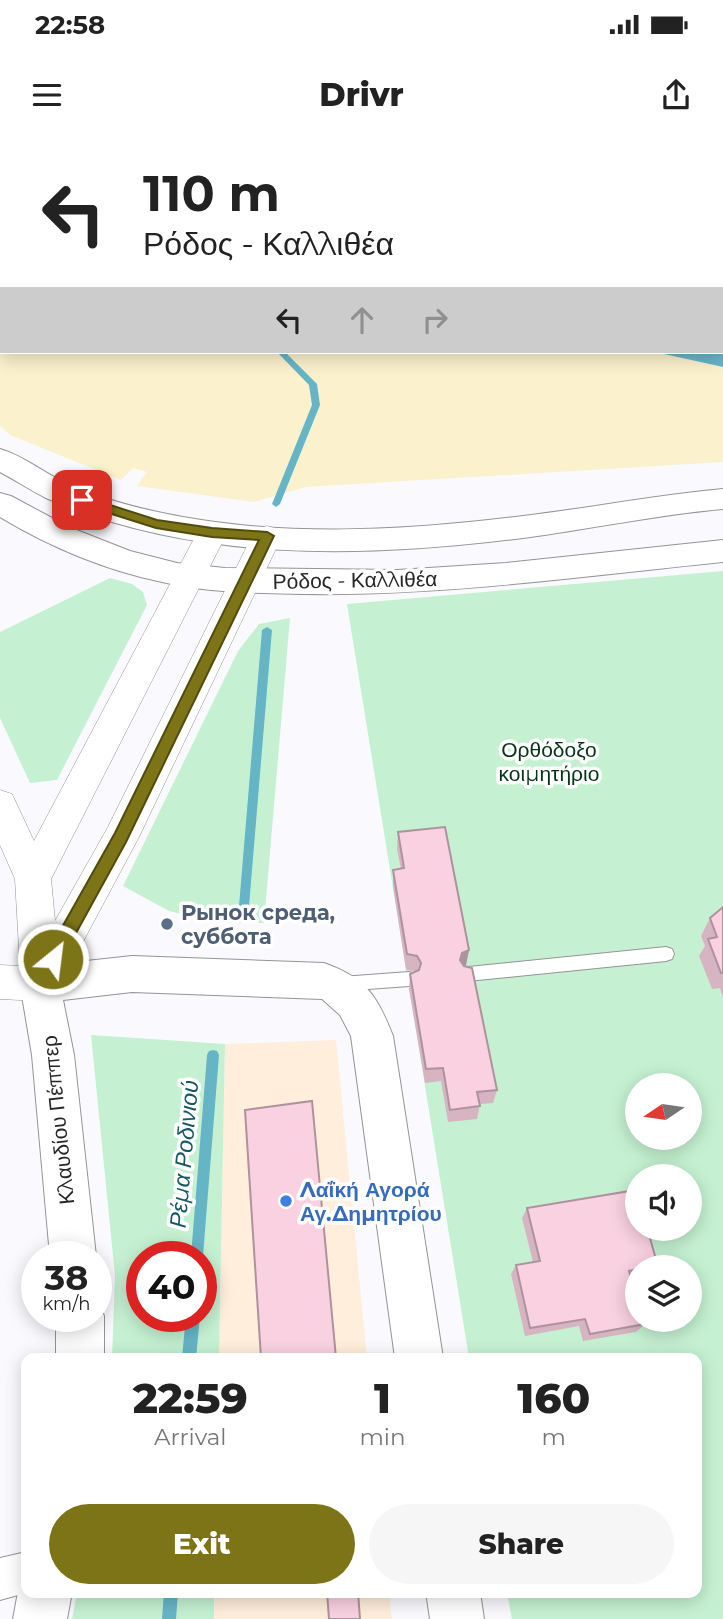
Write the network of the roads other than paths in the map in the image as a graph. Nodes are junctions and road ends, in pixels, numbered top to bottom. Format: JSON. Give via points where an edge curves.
{"nodes":[{"id":1,"x":0,"y":460,"type":"edge"},
{"id":2,"x":723,"y":499,"type":"edge"},
{"id":3,"x":0,"y":503,"type":"edge"},
{"id":4,"x":212,"y":533,"type":"junction"},
{"id":5,"x":267,"y":536,"type":"junction"},
{"id":6,"x":723,"y":551,"type":"edge"},
{"id":7,"x":190,"y":576,"type":"junction"},
{"id":8,"x":245,"y":581,"type":"junction"},
{"id":9,"x":0,"y":804,"type":"edge"},
{"id":10,"x":33,"y":879,"type":"junction"},
{"id":11,"x":666,"y":954,"type":"dead end"},
{"id":12,"x":468,"y":974,"type":"edge"},
{"id":13,"x":409,"y":979,"type":"edge"},
{"id":14,"x":20,"y":983,"type":"edge"},
{"id":15,"x":335,"y":984,"type":"junction"},
{"id":16,"x":72,"y":1241,"type":"edge"},
{"id":17,"x":79,"y":1332,"type":"edge"},
{"id":18,"x":80,"y":1353,"type":"edge"},
{"id":19,"x":418,"y":1353,"type":"edge"},
{"id":20,"x":21,"y":1574,"type":"edge"},
{"id":21,"x":0,"y":1579,"type":"edge"},
{"id":22,"x":43,"y":1598,"type":"edge"},
{"id":23,"x":454,"y":1598,"type":"edge"},
{"id":24,"x":40,"y":1619,"type":"edge"},
{"id":25,"x":457,"y":1619,"type":"edge"}],
"edges":[{"from":1,"to":4,"type":"main road","name":"Ρόδος - Καλλιθέα","via":[[101,507],[156,524]]},
{"from":2,"to":5,"type":"main road","name":"Ρόδος - Καλλιθέα","via":[[508,528],[396,537]]},
{"from":3,"to":7,"type":"main road","name":"Ρόδος - Καλλιθέα","via":[[90,550]]},
{"from":4,"to":5,"type":"main road","name":"Ρόδος - Καλλιθέα"},
{"from":4,"to":7,"type":"street"},
{"from":5,"to":8,"type":"street"},
{"from":6,"to":8,"type":"main road","name":"Ρόδος - Καλλιθέα","via":[[397,583]]},
{"from":7,"to":8,"type":"main road","name":"Ρόδος - Καλλιθέα"},
{"from":7,"to":10,"type":"street"},
{"from":8,"to":14,"type":"street","via":[[121,837]]},
{"from":9,"to":10,"type":"street"},
{"from":10,"to":14,"type":"street"},
{"from":11,"to":12,"type":"lane"},
{"from":13,"to":15,"type":"lane"},
{"from":14,"to":15,"type":"main road","via":[[132,974]]},
{"from":14,"to":16,"type":"main road","name":"Κλαυδίου Πέππερ","via":[[53,1055]]},
{"from":15,"to":19,"type":"main road","via":[[357,1004],[372,1036]]},
{"from":17,"to":18,"type":"main road"},
{"from":20,"to":21,"type":"street"},
{"from":22,"to":24,"type":"main road"},
{"from":23,"to":25,"type":"main road"}]}
